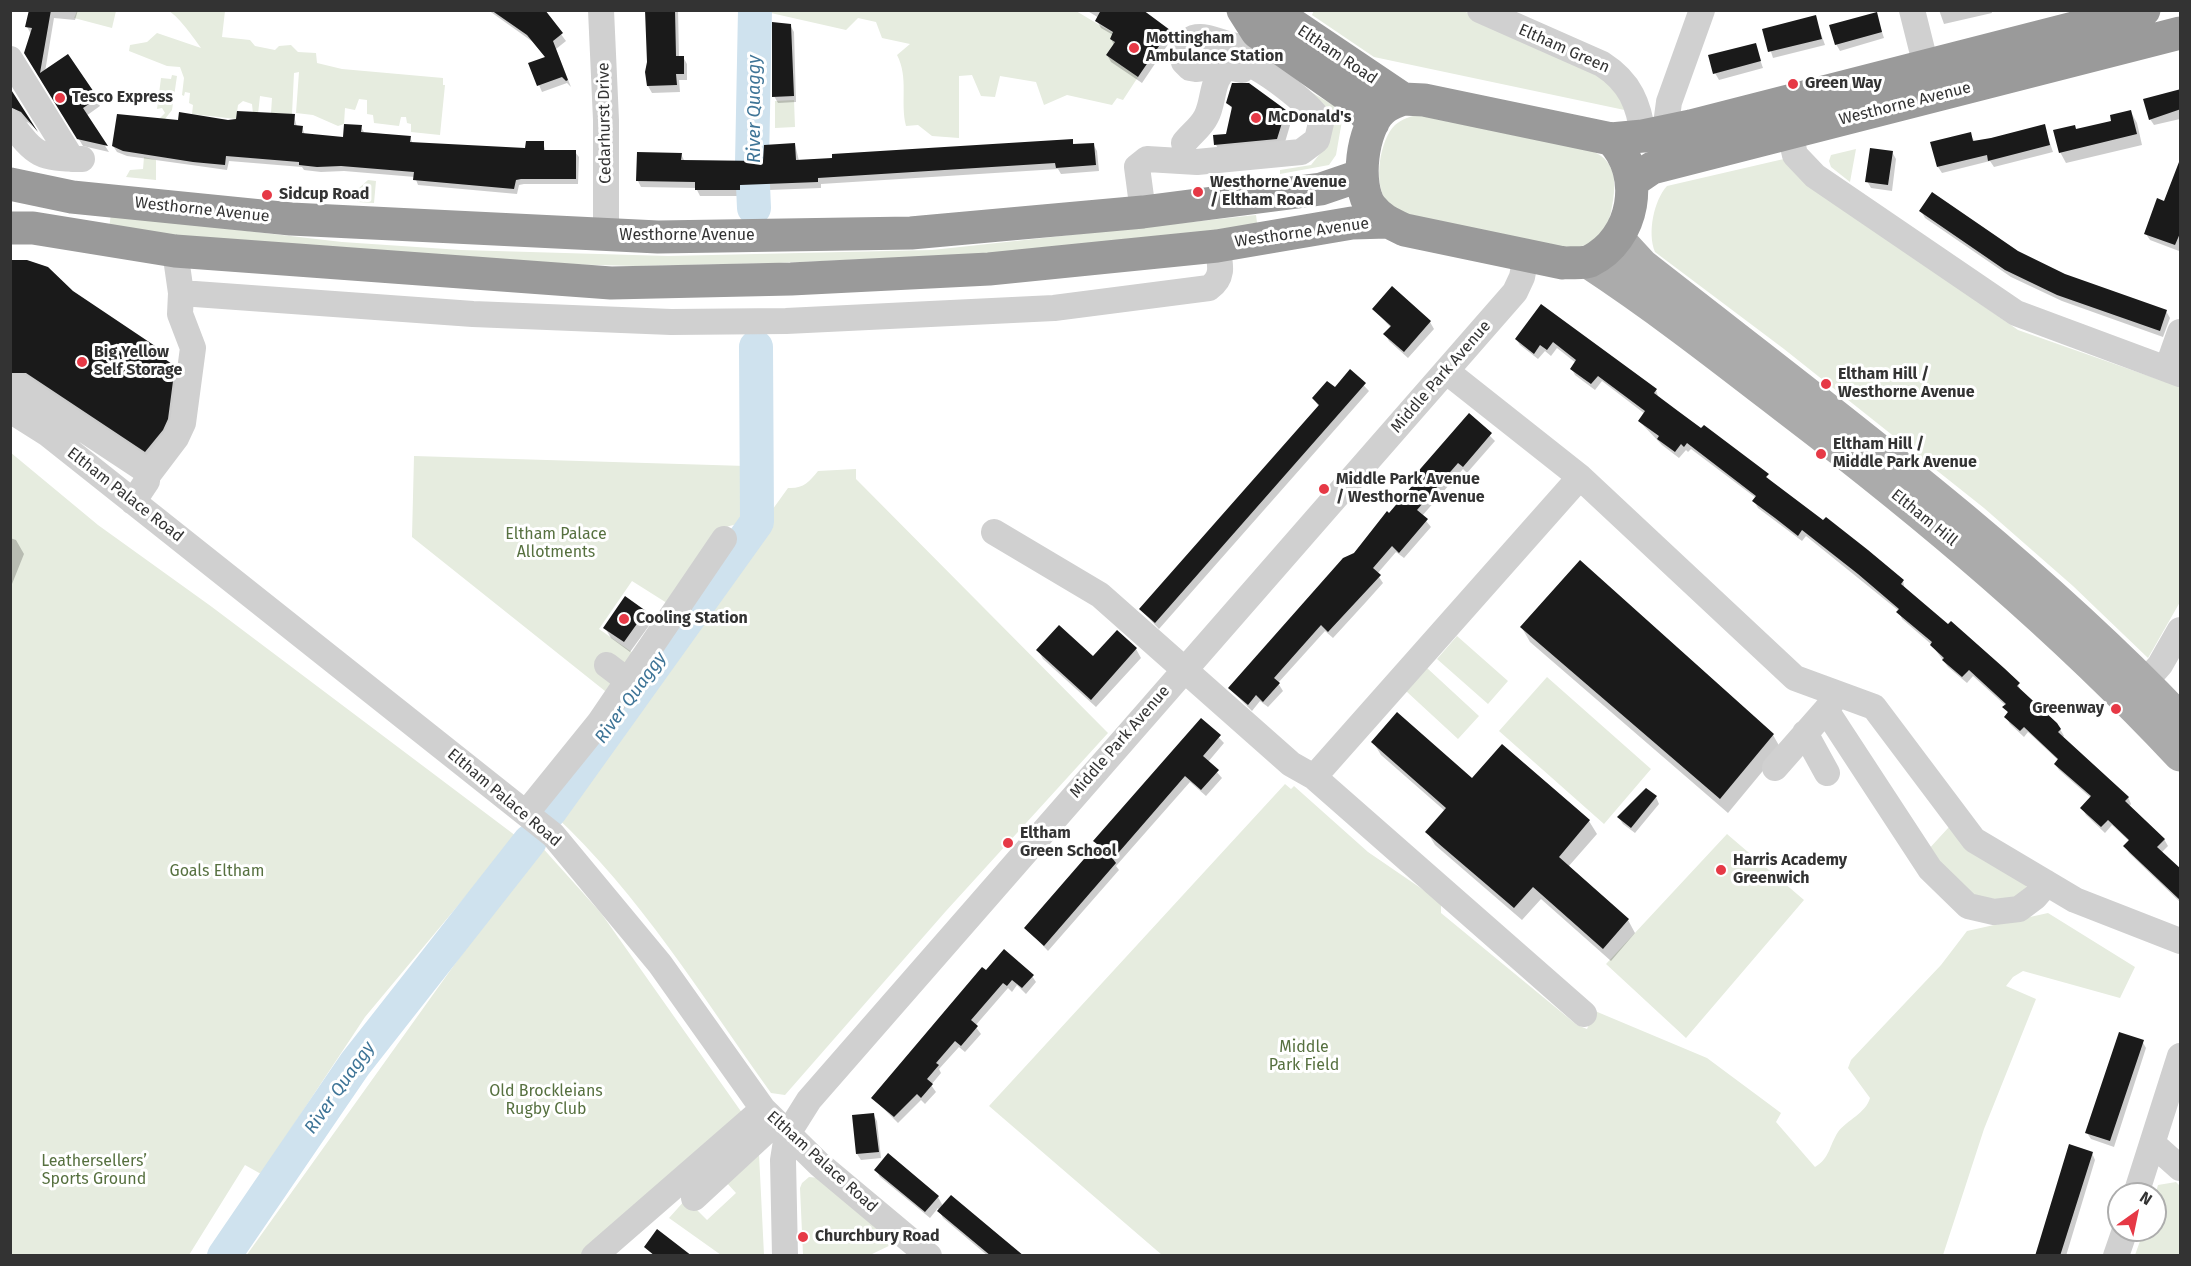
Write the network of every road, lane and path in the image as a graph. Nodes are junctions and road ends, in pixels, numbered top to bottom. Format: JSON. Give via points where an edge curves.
{"nodes":[{"id":1,"x":601,"y":10,"type":"edge"},
{"id":2,"x":1480,"y":10,"type":"edge"},
{"id":3,"x":1702,"y":10,"type":"edge"},
{"id":4,"x":1912,"y":10,"type":"edge"},
{"id":5,"x":2144,"y":10,"type":"edge"},
{"id":6,"x":1254,"y":25,"type":"edge"},
{"id":7,"x":2181,"y":33,"type":"edge"},
{"id":8,"x":1926,"y":66,"type":"junction"},
{"id":9,"x":1269,"y":77,"type":"junction"},
{"id":10,"x":27,"y":89,"type":"edge"},
{"id":11,"x":1403,"y":99,"type":"junction"},
{"id":12,"x":1373,"y":123,"type":"junction"},
{"id":13,"x":1790,"y":133,"type":"junction"},
{"id":14,"x":1656,"y":134,"type":"junction"},
{"id":15,"x":24,"y":137,"type":"edge"},
{"id":16,"x":1611,"y":140,"type":"junction"},
{"id":17,"x":1180,"y":151,"type":"junction"},
{"id":18,"x":1362,"y":175,"type":"junction"},
{"id":19,"x":1633,"y":181,"type":"junction"},
{"id":20,"x":10,"y":184,"type":"edge"},
{"id":21,"x":1143,"y":212,"type":"junction"},
{"id":22,"x":1387,"y":222,"type":"junction"},
{"id":23,"x":10,"y":228,"type":"edge"},
{"id":24,"x":606,"y":236,"type":"junction"},
{"id":25,"x":1618,"y":239,"type":"junction"},
{"id":26,"x":176,"y":251,"type":"junction"},
{"id":27,"x":1218,"y":255,"type":"junction"},
{"id":28,"x":1526,"y":256,"type":"junction"},
{"id":29,"x":1588,"y":262,"type":"junction"},
{"id":30,"x":181,"y":292,"type":"junction"},
{"id":31,"x":2181,"y":332,"type":"edge"},
{"id":32,"x":1446,"y":371,"type":"junction"},
{"id":33,"x":2174,"y":372,"type":"edge"},
{"id":34,"x":10,"y":389,"type":"edge"},
{"id":35,"x":14,"y":419,"type":"edge"},
{"id":36,"x":148,"y":475,"type":"junction"},
{"id":37,"x":1580,"y":477,"type":"junction"},
{"id":38,"x":133,"y":502,"type":"junction"},
{"id":39,"x":994,"y":532,"type":"dead end"},
{"id":40,"x":724,"y":539,"type":"dead end"},
{"id":41,"x":2181,"y":630,"type":"edge"},
{"id":42,"x":607,"y":665,"type":"dead end"},
{"id":43,"x":1183,"y":669,"type":"junction"},
{"id":44,"x":628,"y":681,"type":"junction"},
{"id":45,"x":2145,"y":682,"type":"junction"},
{"id":46,"x":1832,"y":702,"type":"junction"},
{"id":47,"x":2181,"y":719,"type":"edge"},
{"id":48,"x":1804,"y":734,"type":"junction"},
{"id":49,"x":2181,"y":755,"type":"edge"},
{"id":50,"x":1775,"y":768,"type":"dead end"},
{"id":51,"x":1827,"y":773,"type":"dead end"},
{"id":52,"x":1314,"y":777,"type":"junction"},
{"id":53,"x":527,"y":813,"type":"junction"},
{"id":54,"x":2047,"y":883,"type":"junction"},
{"id":55,"x":2181,"y":940,"type":"edge"},
{"id":56,"x":1584,"y":1014,"type":"dead end"},
{"id":57,"x":2181,"y":1056,"type":"edge"},
{"id":58,"x":775,"y":1123,"type":"junction"},
{"id":59,"x":2152,"y":1144,"type":"junction"},
{"id":60,"x":2181,"y":1168,"type":"edge"},
{"id":61,"x":2140,"y":1182,"type":"edge"},
{"id":62,"x":694,"y":1198,"type":"dead end"},
{"id":63,"x":594,"y":1256,"type":"edge"},
{"id":64,"x":785,"y":1256,"type":"edge"},
{"id":65,"x":929,"y":1256,"type":"edge"}],
"edges":[{"from":1,"to":24,"type":"street","name":"Cedarhurst Drive"},
{"from":2,"to":14,"type":"street","name":"Eltham Green","via":[[1618,74]]},
{"from":3,"to":14,"type":"street","via":[[1667,117]]},
{"from":4,"to":8,"type":"street"},
{"from":5,"to":8,"type":"highway","name":"Westhorne Avenue"},
{"from":6,"to":9,"type":"street","via":[[1237,48],[1198,37],[1188,44],[1183,58],[1188,67],[1196,69],[1238,60]]},
{"from":6,"to":11,"type":"highway","name":"Eltham Road"},
{"from":6,"to":12,"type":"highway","name":"Eltham Road","via":[[1351,98]]},
{"from":7,"to":13,"type":"highway","name":"Westhorne Avenue"},
{"from":8,"to":14,"type":"highway","name":"Westhorne Avenue"},
{"from":9,"to":17,"type":"street","via":[[1228,67],[1213,88],[1202,90],[1196,97]]},
{"from":9,"to":17,"type":"street","via":[[1318,115],[1320,131],[1314,145],[1301,152],[1197,162]]},
{"from":10,"to":15,"type":"street"},
{"from":10,"to":15,"type":"street"},
{"from":10,"to":15,"type":"street","via":[[77,159]]},
{"from":11,"to":12,"type":"highway","via":[[1381,110]]},
{"from":11,"to":16,"type":"highway","name":"Westhorne Avenue","via":[[1424,100]]},
{"from":12,"to":18,"type":"highway"},
{"from":13,"to":19,"type":"highway","name":"Westhorne Avenue","via":[[1652,168]]},
{"from":13,"to":33,"type":"street","via":[[1796,155],[1815,176],[2016,313]]},
{"from":14,"to":16,"type":"highway","name":"Westhorne Avenue"},
{"from":16,"to":19,"type":"highway","via":[[1621,150]]},
{"from":17,"to":21,"type":"street","via":[[1148,159],[1137,167]]},
{"from":18,"to":21,"type":"highway","name":"Westhorne Avenue","via":[[1321,189]]},
{"from":18,"to":22,"type":"highway","via":[[1370,206]]},
{"from":19,"to":25,"type":"highway","via":[[1627,220]]},
{"from":20,"to":24,"type":"highway","name":"Westhorne Avenue","via":[[72,197],[291,219]]},
{"from":21,"to":24,"type":"highway","name":"Westhorne Avenue","via":[[911,233]]},
{"from":22,"to":27,"type":"highway","name":"Westhorne Avenue","via":[[1352,223]]},
{"from":22,"to":28,"type":"highway","via":[[1405,230]]},
{"from":23,"to":26,"type":"highway","name":"Westhorne Avenue","via":[[33,228]]},
{"from":25,"to":29,"type":"highway"},
{"from":25,"to":45,"type":"main road","name":"Eltham Hill","via":[[1642,265],[1918,479]]},
{"from":26,"to":27,"type":"highway","name":"Westhorne Avenue","via":[[611,283],[791,279]]},
{"from":26,"to":30,"type":"street"},
{"from":27,"to":30,"type":"street","name":"Westhorne Avenue","via":[[1217,283],[1198,290],[1054,308],[786,321],[671,322],[473,314]]},
{"from":28,"to":29,"type":"highway","via":[[1563,263]]},
{"from":28,"to":32,"type":"street","name":"Middle Park Avenue","via":[[1515,292]]},
{"from":29,"to":49,"type":"main road","name":"Eltham Hill","via":[[1717,354],[1931,523],[2059,633]]},
{"from":30,"to":36,"type":"street","via":[[180,314],[193,348],[183,423]]},
{"from":31,"to":33,"type":"street"},
{"from":32,"to":37,"type":"street"},
{"from":32,"to":43,"type":"street","name":"Middle Park Avenue"},
{"from":34,"to":36,"type":"street","via":[[18,386]]},
{"from":35,"to":38,"type":"street","name":"Eltham Palace Road","via":[[48,434]]},
{"from":36,"to":38,"type":"street"},
{"from":37,"to":46,"type":"street","via":[[1795,678]]},
{"from":37,"to":52,"type":"street"},
{"from":38,"to":53,"type":"street","name":"Eltham Palace Road"},
{"from":39,"to":43,"type":"street","via":[[1100,595]]},
{"from":40,"to":44,"type":"street"},
{"from":41,"to":45,"type":"street"},
{"from":42,"to":44,"type":"street"},
{"from":43,"to":52,"type":"street","via":[[1291,764]]},
{"from":43,"to":58,"type":"street","name":"Middle Park Avenue","via":[[809,1100]]},
{"from":44,"to":53,"type":"street"},
{"from":45,"to":47,"type":"main road","name":"Eltham Hill"},
{"from":46,"to":48,"type":"street"},
{"from":46,"to":54,"type":"street","via":[[1874,707],[1974,840]]},
{"from":46,"to":54,"type":"street","via":[[1930,869],[1968,906],[1994,912],[2019,909]]},
{"from":48,"to":50,"type":"street"},
{"from":48,"to":51,"type":"street"},
{"from":52,"to":56,"type":"street"},
{"from":53,"to":58,"type":"street","name":"Eltham Palace Road","via":[[553,835],[660,964]]},
{"from":54,"to":55,"type":"street","via":[[2075,900]]},
{"from":57,"to":59,"type":"street"},
{"from":58,"to":62,"type":"street"},
{"from":58,"to":63,"type":"street"},
{"from":58,"to":64,"type":"street","name":"Middle Park Avenue","via":[[783,1160]]},
{"from":58,"to":65,"type":"street","name":"Eltham Palace Road"},
{"from":59,"to":60,"type":"street"},
{"from":59,"to":61,"type":"street"}]}
